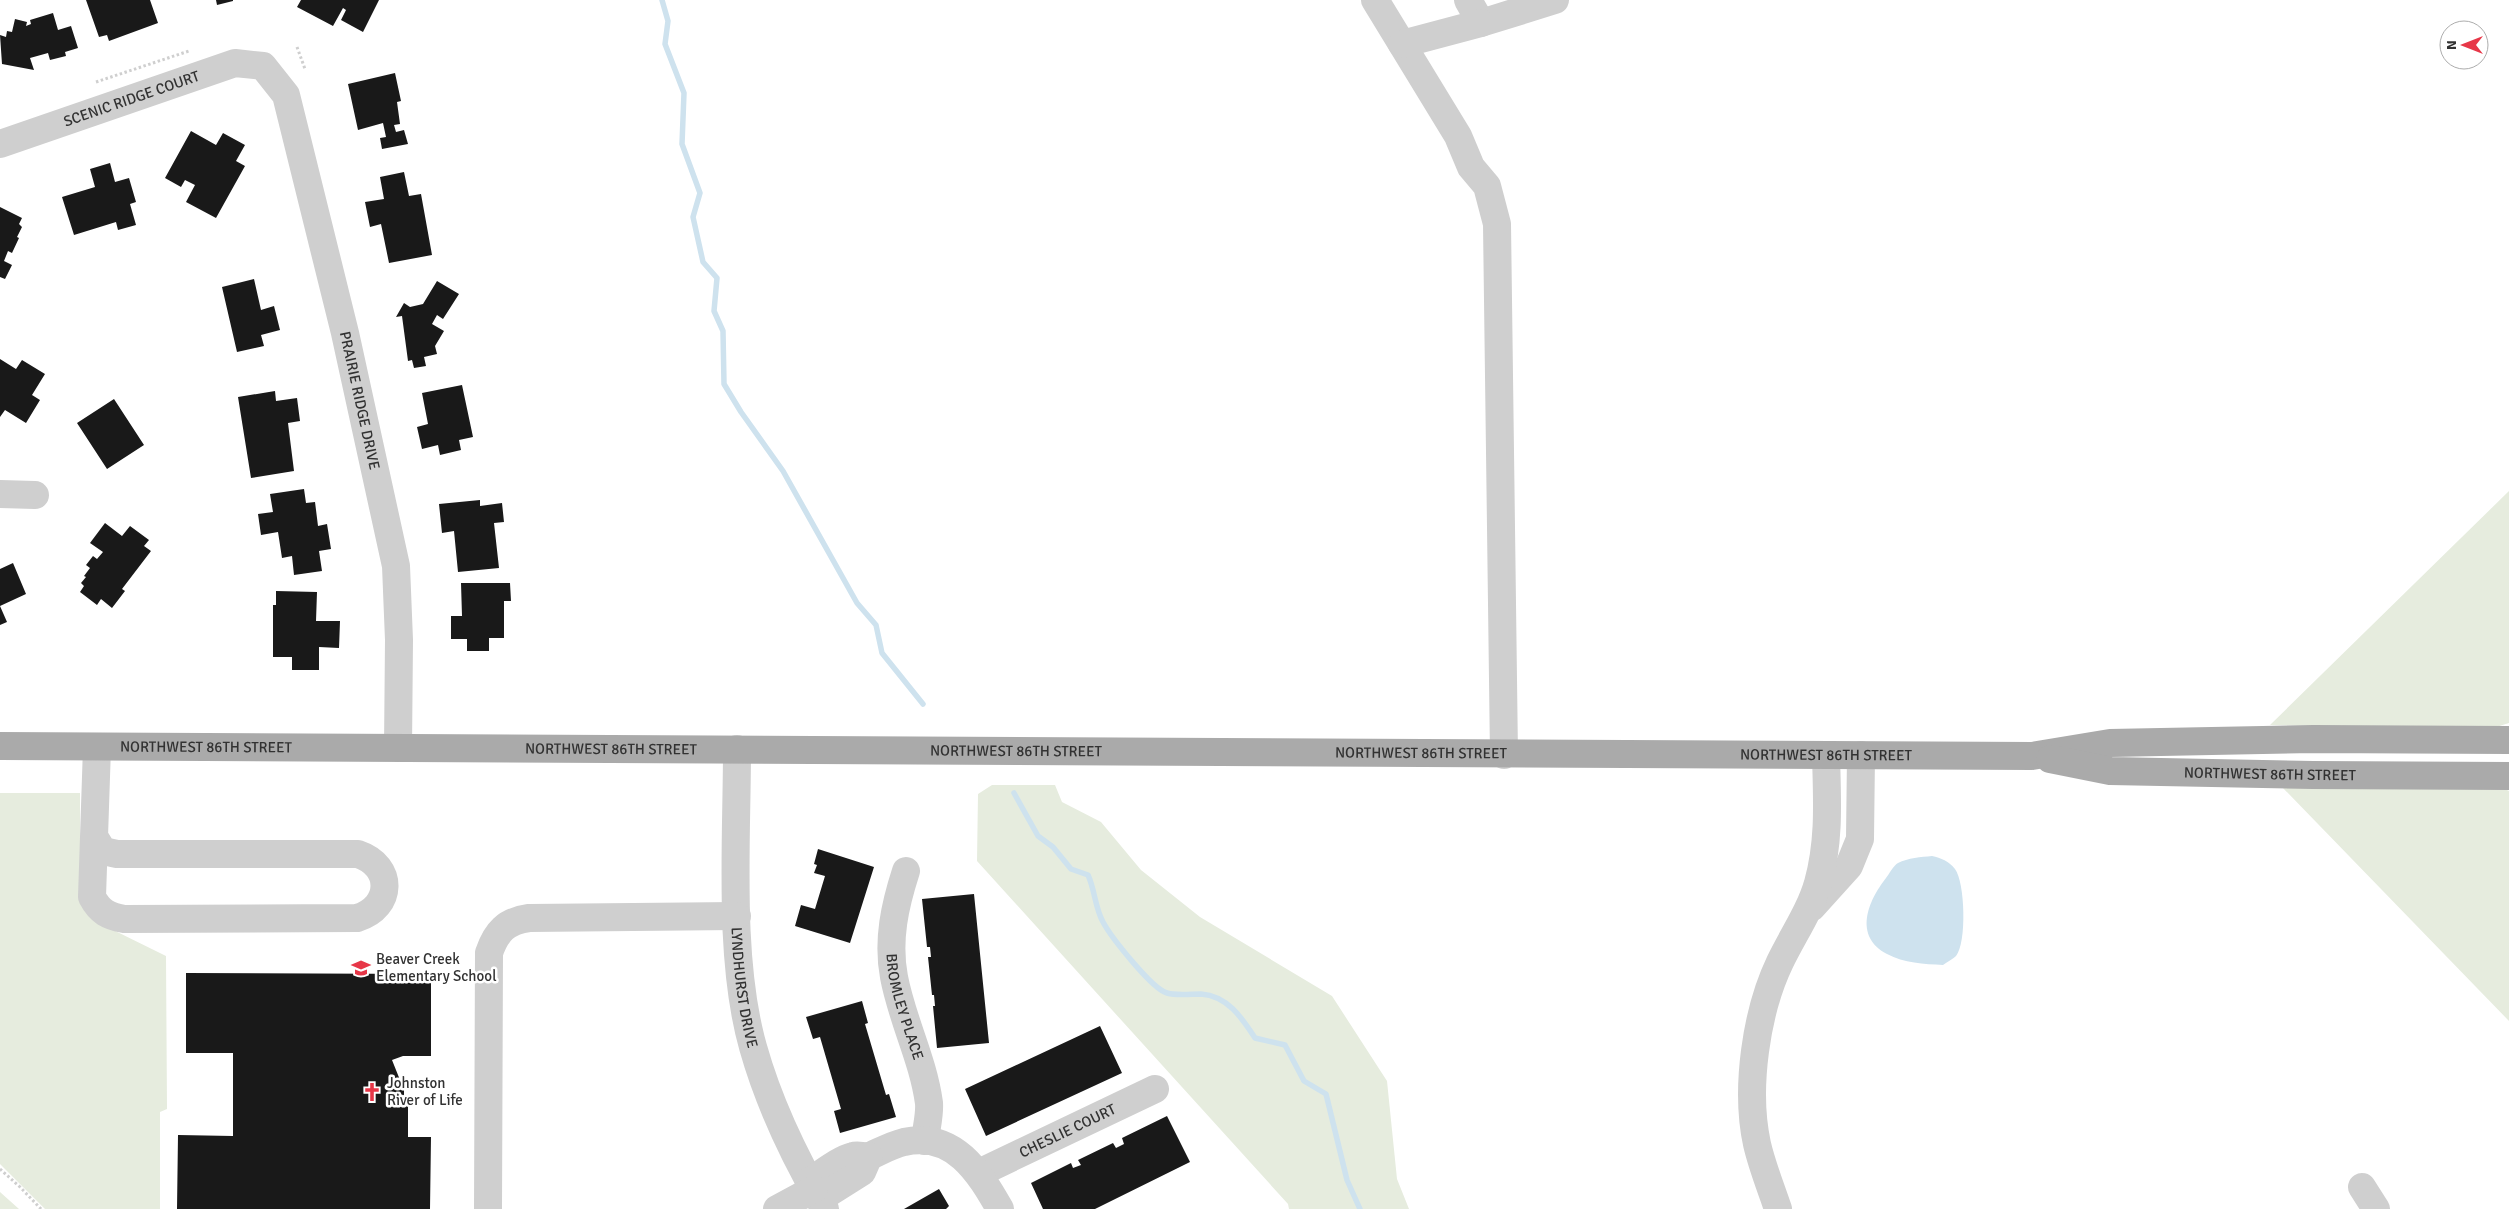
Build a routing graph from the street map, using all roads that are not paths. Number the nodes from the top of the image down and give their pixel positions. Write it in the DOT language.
graph roads {
  1 [pos="1375,0"];
  2 [pos="1468,0"];
  3 [pos="1555,0"];
  4 [pos="1481,23"];
  5 [pos="1402,44"];
  6 [pos="263,66"];
  7 [pos="0,144"];
  8 [pos="0,494"];
  9 [pos="35,495"];
  10 [pos="2509,740"];
  11 [pos="0,746"];
  12 [pos="97,746"];
  13 [pos="398,748"];
  14 [pos="738,749"];
  15 [pos="1504,755"];
  16 [pos="1826,755"];
  17 [pos="1860,755"];
  18 [pos="2032,756"];
  19 [pos="2509,776"];
  20 [pos="95,838"];
  21 [pos="906,871"];
  22 [pos="1806,914"];
  23 [pos="737,916"];
  24 [pos="1155,1089"];
  25 [pos="925,1141"];
  26 [pos="979,1173"];
  27 [pos="817,1194"];
  28 [pos="490,1205"];
  29 [pos="777,1209"];
  30 [pos="1000,1209"];
  31 [pos="1778,1209"];
  1 -- 5 [label="street"];
  2 -- 4 [label="street"];
  3 -- 4 [label="street"];
  4 -- 5 [label="street"];
  5 -- 15 [label="street"];
  6 -- 7 [label="street, SCENIC RIDGE COURT"];
  6 -- 13 [label="street, PRAIRIE RIDGE DRIVE"];
  8 -- 9 [label="street"];
  10 -- 18 [label="main road, NORTHWEST 86TH STREET"];
  11 -- 12 [label="main road, NORTHWEST 86TH STREET"];
  12 -- 13 [label="main road, NORTHWEST 86TH STREET"];
  12 -- 20 [label="street"];
  13 -- 14 [label="main road, NORTHWEST 86TH STREET"];
  14 -- 15 [label="main road, NORTHWEST 86TH STREET"];
  14 -- 23 [label="street, LYNDHURST DRIVE"];
  15 -- 16 [label="main road, NORTHWEST 86TH STREET"];
  16 -- 17 [label="main road, NORTHWEST 86TH STREET"];
  16 -- 22 [label="street"];
  17 -- 18 [label="main road, NORTHWEST 86TH STREET"];
  17 -- 22 [label="street"];
  18 -- 19 [label="main road, NORTHWEST 86TH STREET"];
  20 -- 20 [label="street"];
  21 -- 25 [label="street, BROMLEY PLACE"];
  22 -- 31 [label="street"];
  23 -- 27 [label="street, LYNDHURST DRIVE"];
  23 -- 28 [label="street"];
  24 -- 26 [label="street, CHESLIE COURT"];
  25 -- 26 [label="street"];
  25 -- 27 [label="street"];
  26 -- 30 [label="street"];
  27 -- 29 [label="street"];
}
